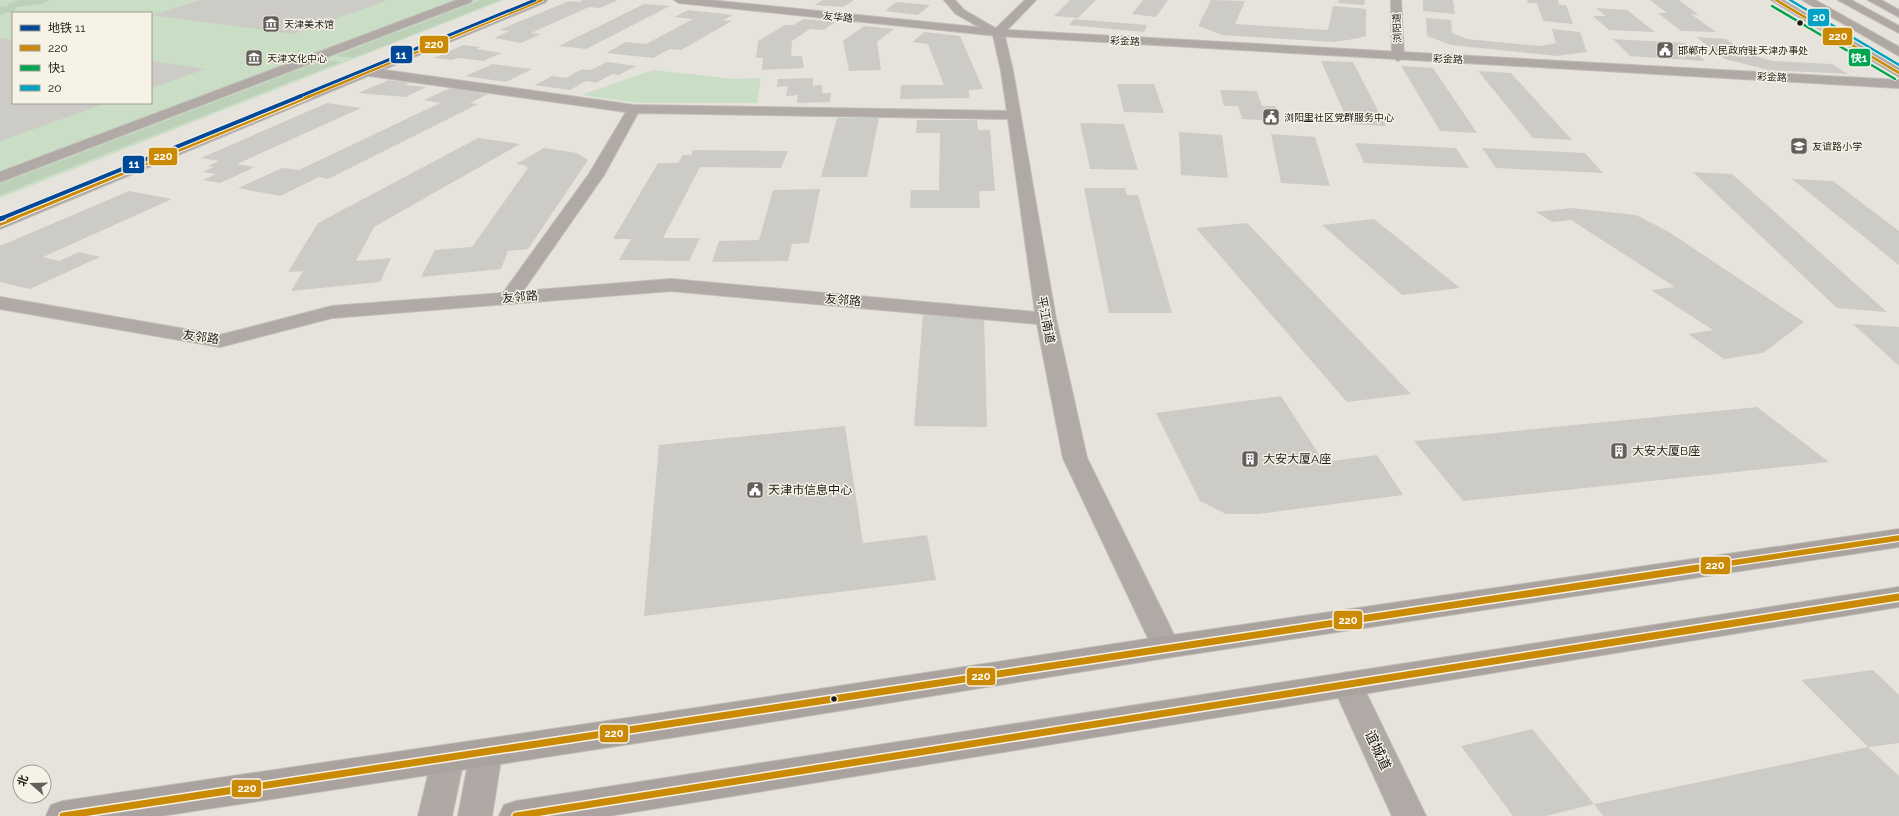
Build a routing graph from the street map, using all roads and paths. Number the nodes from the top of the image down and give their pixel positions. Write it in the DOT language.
graph roads {
  1 [pos="467,0"];
  2 [pos="518,0"];
  3 [pos="542,0"];
  4 [pos="679,0"];
  5 [pos="949,0"];
  6 [pos="1031,0"];
  7 [pos="1396,0"];
  8 [pos="1776,0"];
  9 [pos="1807,0"];
  10 [pos="1843,0"];
  11 [pos="1874,0"];
  12 [pos="1899,14"];
  13 [pos="1899,30"];
  14 [pos="998,33"];
  15 [pos="1899,52"];
  16 [pos="1398,57"];
  17 [pos="370,72"];
  18 [pos="1899,73"];
  19 [pos="1899,84"];
  20 [pos="634,109"];
  21 [pos="1014,115"];
  22 [pos="0,177"];
  23 [pos="0,210"];
  24 [pos="0,224"];
  25 [pos="509,298"];
  26 [pos="0,303"];
  27 [pos="1046,319"];
  28 [pos="1899,538"];
  29 [pos="1899,597"];
  30 [pos="1166,647"];
  31 [pos="1347,684"];
  32 [pos="486,753"];
  33 [pos="448,758"];
  34 [pos="63,816"];
  35 [pos="435,816"];
  36 [pos="475,816"];
  37 [pos="516,816"];
  38 [pos="1409,816"];
  1 -- 22 [label="street"];
  2 -- 23 [label="main road"];
  3 -- 17 [label="main road"];
  4 -- 14 [label="main road, 友华路"];
  5 -- 14 [label="street"];
  6 -- 14 [label="main road"];
  7 -- 16 [label="street, 浏阳道"];
  8 -- 18 [label="main road"];
  9 -- 15 [label="highway"];
  10 -- 13 [label="highway"];
  11 -- 12 [label="main road"];
  14 -- 16 [label="main road, 彩金路"];
  14 -- 21 [label="street, 平江南道"];
  16 -- 19 [label="main road, 彩金路"];
  17 -- 20 [label="street"];
  17 -- 24 [label="main road"];
  20 -- 21 [label="street"];
  20 -- 25 [label="street"];
  21 -- 27 [label="street, 平江南道"];
  25 -- 26 [label="street, 友邻路"];
  25 -- 27 [label="street, 友邻路"];
  27 -- 30 [label="street, 平江南道"];
  28 -- 30 [label="main road"];
  29 -- 31 [label="main road"];
  30 -- 32 [label="main road"];
  31 -- 37 [label="main road"];
  31 -- 38 [label="street, 谊城道"];
  32 -- 33 [label="main road"];
  32 -- 36 [label="main road"];
  33 -- 34 [label="main road"];
  33 -- 35 [label="main road"];
}
